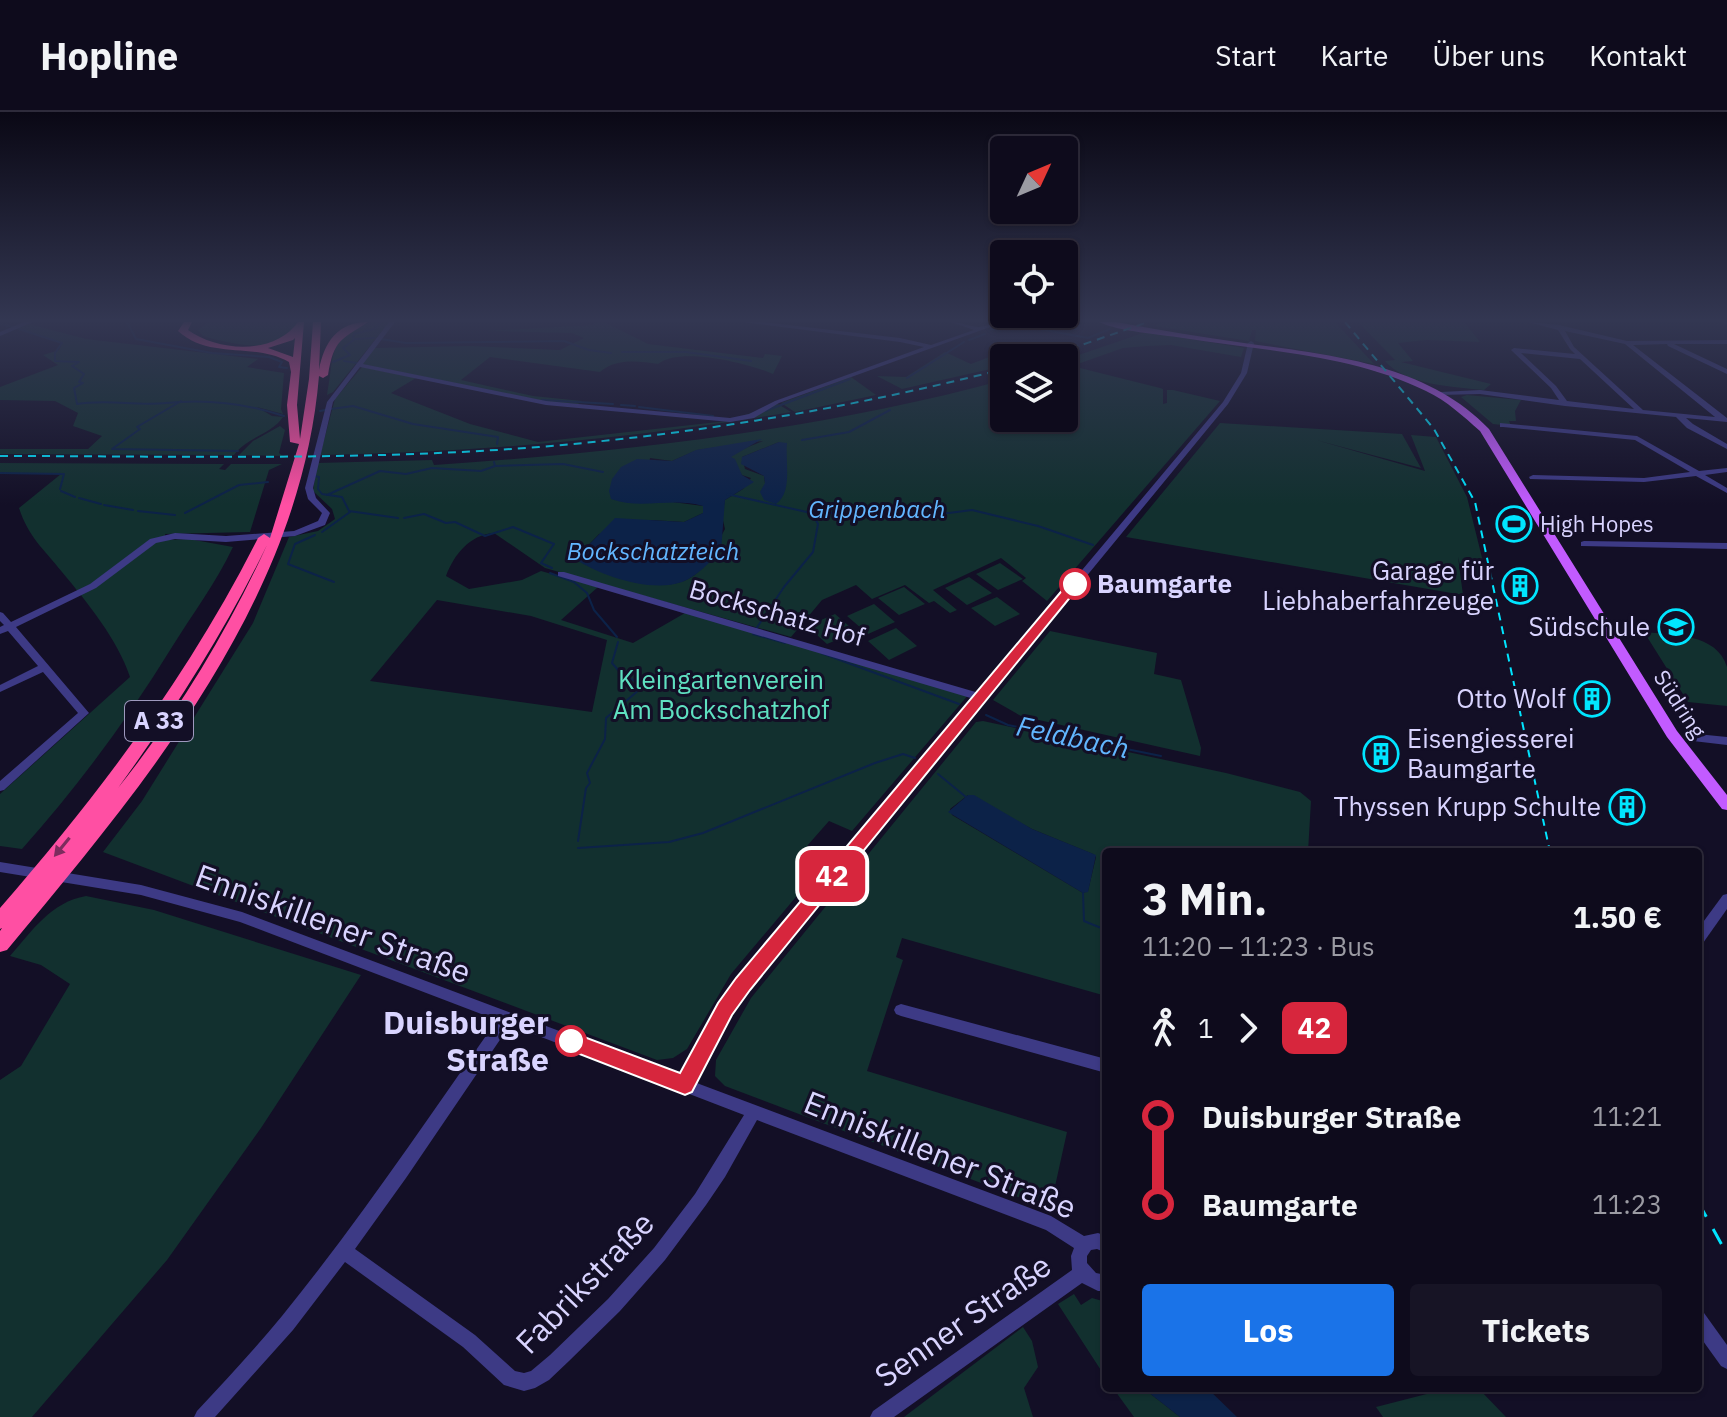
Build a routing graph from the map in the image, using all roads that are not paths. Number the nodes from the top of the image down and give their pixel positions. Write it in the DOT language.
graph roads {
  1 [pos="294,383"];
  2 [pos="302,383"];
  3 [pos="308,383"];
  4 [pos="323,383"];
  5 [pos="345,383"];
  6 [pos="447,383"];
  7 [pos="831,383"];
  8 [pos="1238,383"];
  9 [pos="1416,383"];
  10 [pos="1550,383"];
  11 [pos="1610,383"];
  12 [pos="1678,383"];
  13 [pos="1443,394"];
  14 [pos="1565,404"];
  15 [pos="1642,412"];
  16 [pos="1679,416"];
  17 [pos="1725,420"];
  18 [pos="1503,425"];
  19 [pos="300,442"];
  20 [pos="1727,447"];
  21 [pos="1727,470"];
  22 [pos="1701,475"];
  23 [pos="1533,477"];
  24 [pos="1727,491"];
  25 [pos="1584,544"];
  26 [pos="1727,546"];
  27 [pos="561,574"];
  28 [pos="0,615"];
  29 [pos="5,629"];
  30 [pos="44,667"];
  31 [pos="0,689"];
  32 [pos="980,697"];
  33 [pos="1697,738"];
  34 [pos="1727,741"];
  35 [pos="0,787"];
  36 [pos="1727,794"];
  37 [pos="1727,805"];
  38 [pos="0,867"];
  39 [pos="1727,899"];
  40 [pos="0,921"];
  41 [pos="1702,933"];
  42 [pos="0,944"];
  43 [pos="901,1010"];
  44 [pos="507,1017"];
  45 [pos="1102,1065"];
  46 [pos="685,1085"];
  47 [pos="754,1111"];
  48 [pos="1102,1244"];
  49 [pos="1084,1245"];
  50 [pos="343,1250"];
  51 [pos="1082,1273"];
  52 [pos="1102,1282"];
  53 [pos="1702,1325"];
  54 [pos="1727,1360"];
  55 [pos="203,1417"];
  56 [pos="879,1417"];
  1 -- 19 [label="highway"];
  2 -- 19 [label="highway, A 33"];
  3 -- 19 [label="highway, A 33"];
  4 -- 19 [label="highway"];
  5 -- 29 [label="street"];
  6 -- 7 [label="street"];
  8 -- 32 [label="street"];
  9 -- 13 [label="main road, Südring"];
  10 -- 14 [label="street"];
  11 -- 15 [label="street"];
  12 -- 17 [label="street"];
  13 -- 14 [label="street"];
  13 -- 36 [label="main road, Südring"];
  13 -- 37 [label="main road, Südring"];
  14 -- 15 [label="street"];
  15 -- 16 [label="street"];
  16 -- 17 [label="street"];
  16 -- 20 [label="street"];
  18 -- 22 [label="street"];
  19 -- 40 [label="highway, A 33, one-way"];
  19 -- 42 [label="highway, A 33"];
  21 -- 22 [label="street"];
  22 -- 23 [label="street"];
  22 -- 24 [label="street"];
  25 -- 26 [label="street"];
  27 -- 32 [label="street, Bockschatz Hof"];
  28 -- 29 [label="street"];
  29 -- 30 [label="street"];
  30 -- 31 [label="street"];
  30 -- 35 [label="street"];
  32 -- 46 [label="street"];
  33 -- 34 [label="street"];
  38 -- 44 [label="street, Enniskillener Straße"];
  39 -- 41 [label="street"];
  43 -- 45 [label="street"];
  44 -- 46 [label="street, Enniskillener Straße"];
  44 -- 50 [label="street"];
  46 -- 47 [label="street, Enniskillener Straße"];
  47 -- 49 [label="street, Enniskillener Straße"];
  47 -- 50 [label="street, Fabrikstraße"];
  48 -- 49 [label="street"];
  49 -- 51 [label="street"];
  50 -- 55 [label="street"];
  51 -- 52 [label="street"];
  51 -- 56 [label="street, Senner Straße"];
  53 -- 54 [label="street"];
}
